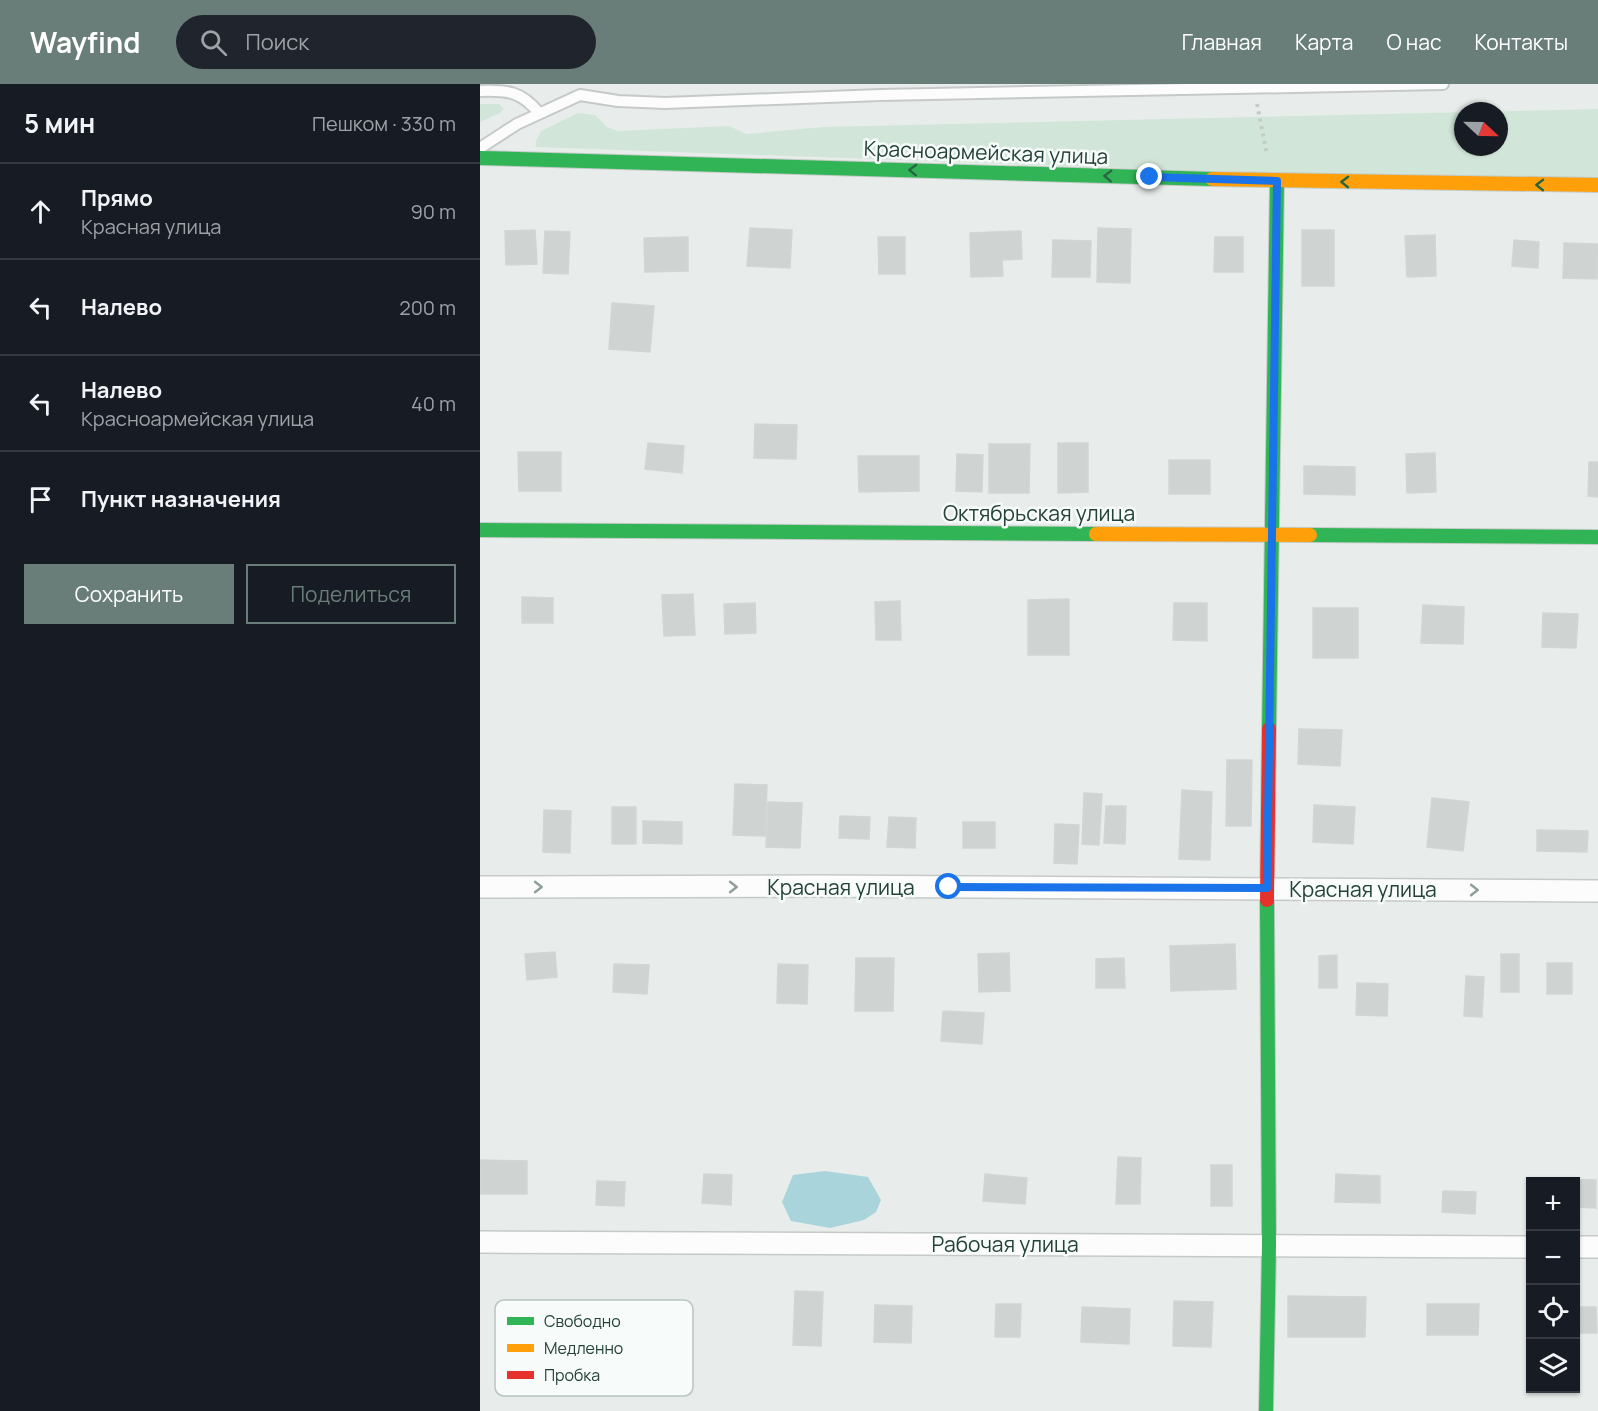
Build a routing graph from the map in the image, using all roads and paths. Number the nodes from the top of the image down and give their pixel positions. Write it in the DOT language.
graph roads {
  1 [pos="1443,84"];
  2 [pos="1284,86"];
  3 [pos="1256,88"];
  4 [pos="580,89"];
  5 [pos="881,90"];
  6 [pos="480,91"];
  7 [pos="539,113"];
  8 [pos="480,148"];
  9 [pos="480,158"];
  10 [pos="1275,181"];
  11 [pos="1598,185"];
  12 [pos="480,530"];
  13 [pos="1271,536"];
  14 [pos="1598,537"];
  15 [pos="480,887"];
  16 [pos="1267,888"];
  17 [pos="1598,891"];
  18 [pos="480,1242"];
  19 [pos="1269,1245"];
  20 [pos="1526,1247"];
  21 [pos="1580,1247"];
  22 [pos="1598,1247"];
  23 [pos="1266,1411"];
  1 -- 2 [label="lane"];
  2 -- 3 [label="lane"];
  3 -- 5 [label="lane"];
  3 -- 10 [label="path"];
  4 -- 5 [label="lane"];
  4 -- 7 [label="lane"];
  6 -- 7 [label="lane"];
  7 -- 8 [label="lane"];
  10 -- 9 [label="street, Красноармейская улица, one-way"];
  11 -- 10 [label="street, Красноармейская улица, one-way"];
  10 -- 13 [label="street"];
  12 -- 13 [label="street, Октябрьская улица"];
  13 -- 14 [label="street, Октябрьская улица"];
  13 -- 16 [label="street"];
  15 -- 16 [label="street, Красная улица, one-way"];
  16 -- 17 [label="street, Красная улица, one-way"];
  16 -- 19 [label="street"];
  18 -- 19 [label="street, Рабочая улица"];
  19 -- 20 [label="street, Рабочая улица"];
  19 -- 23 [label="street"];
  21 -- 22 [label="street"];
}
